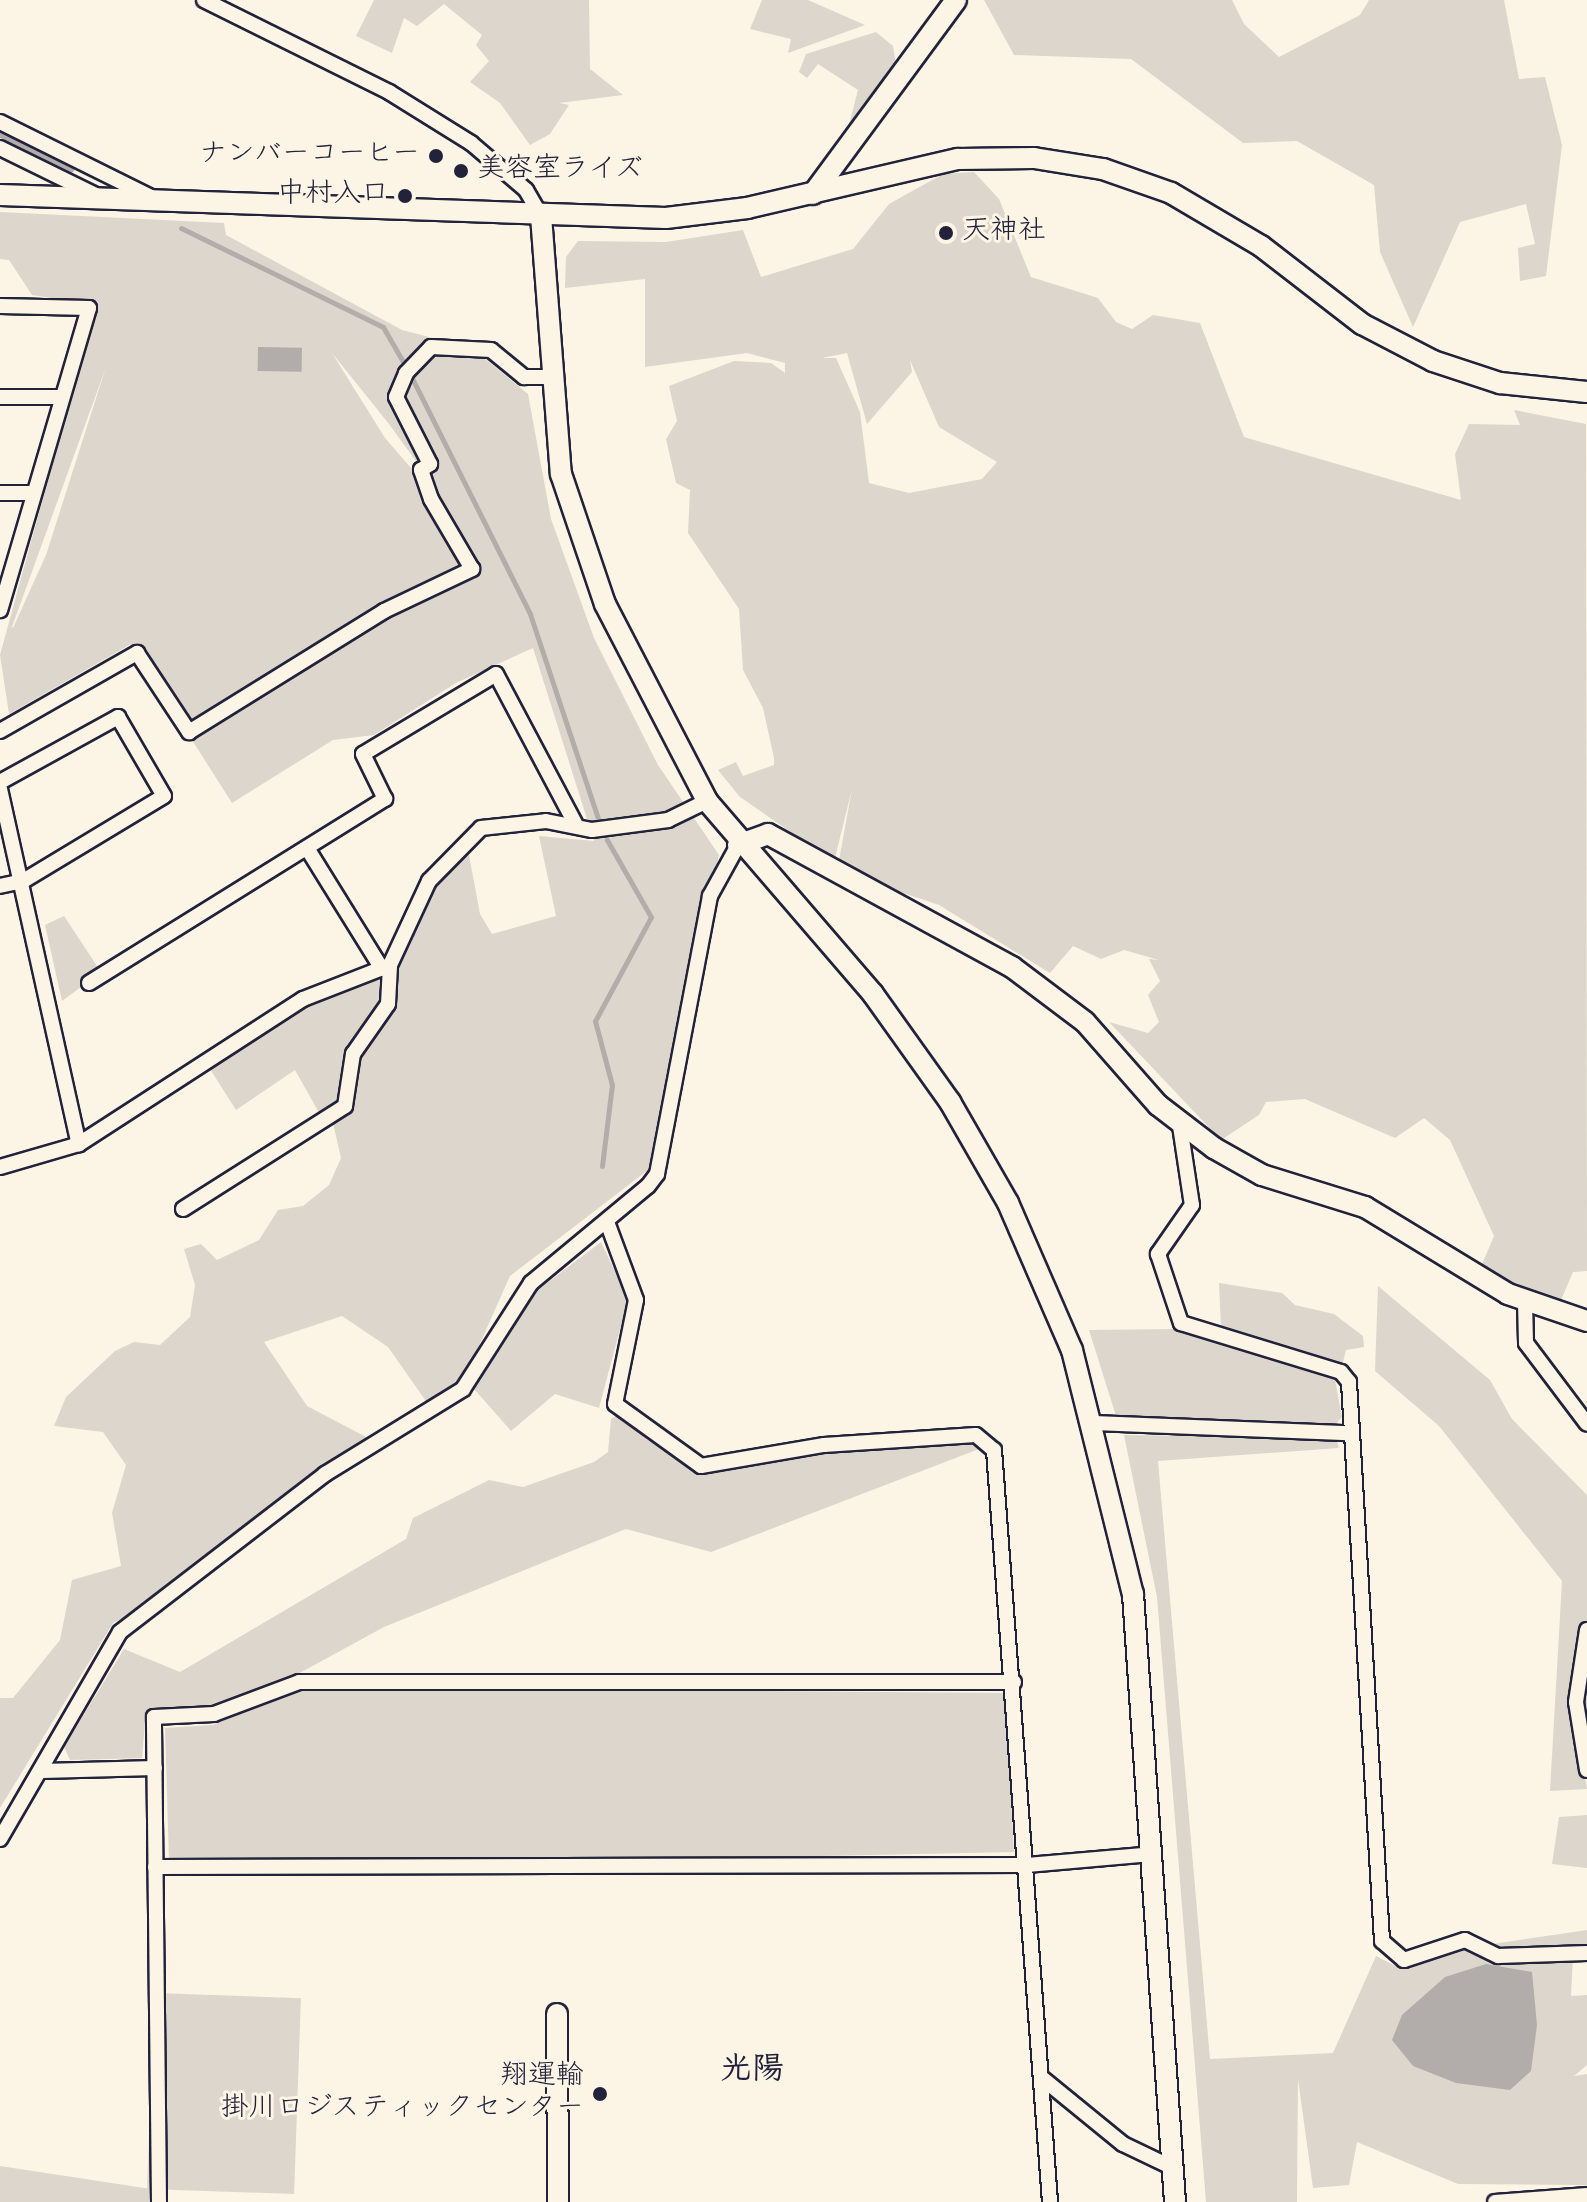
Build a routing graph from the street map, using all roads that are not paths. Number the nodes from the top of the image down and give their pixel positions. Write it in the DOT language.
graph roads {
  1 [pos="204,0"];
  2 [pos="956,0"];
  3 [pos="0,122"];
  4 [pos="0,148"];
  5 [pos="813,194"];
  6 [pos="0,195"];
  7 [pos="98,196"];
  8 [pos="154,199"];
  9 [pos="541,216"];
  10 [pos="0,306"];
  11 [pos="550,377"];
  12 [pos="1587,392"];
  13 [pos="0,397"];
  14 [pos="60,397"];
  15 [pos="0,493"];
  16 [pos="29,493"];
  17 [pos="1,603"];
  18 [pos="0,731"];
  19 [pos="0,782"];
  20 [pos="0,789"];
  21 [pos="707,801"];
  22 [pos="576,825"];
  23 [pos="738,845"];
  24 [pos="307,848"];
  25 [pos="23,881"];
  26 [pos="0,886"];
  27 [pos="386,967"];
  28 [pos="89,983"];
  29 [pos="1180,1126"];
  30 [pos="79,1144"];
  31 [pos="0,1167"];
  32 [pos="183,1209"];
  33 [pos="607,1222"];
  34 [pos="1525,1301"];
  35 [pos="1587,1321"];
  36 [pos="1095,1423"];
  37 [pos="1587,1424"];
  38 [pos="1348,1433"];
  39 [pos="1587,1630"];
  40 [pos="1014,1682"];
  41 [pos="155,1768"];
  42 [pos="1587,1770"];
  43 [pos="42,1771"];
  44 [pos="0,1839"];
  45 [pos="1152,1854"];
  46 [pos="1027,1865"];
  47 [pos="155,1867"];
  48 [pos="1587,1953"];
  49 [pos="557,2014"];
  50 [pos="1042,2078"];
  51 [pos="1173,2168"];
  52 [pos="1587,2195"];
  53 [pos="159,2202"];
  54 [pos="558,2202"];
  55 [pos="1050,2202"];
  56 [pos="1175,2202"];
  57 [pos="1495,2202"];
  1 -- 9 [label="street"];
  2 -- 5 [label="street"];
  3 -- 8 [label="street"];
  4 -- 7 [label="street"];
  5 -- 9 [label="street"];
  5 -- 12 [label="street"];
  6 -- 7 [label="street"];
  7 -- 8 [label="street"];
  8 -- 9 [label="street"];
  9 -- 11 [label="street"];
  10 -- 14 [label="street"];
  11 -- 18 [label="street"];
  11 -- 21 [label="street"];
  13 -- 14 [label="street"];
  14 -- 16 [label="street"];
  15 -- 16 [label="street"];
  16 -- 17 [label="street"];
  19 -- 25 [label="street"];
  20 -- 25 [label="street"];
  21 -- 22 [label="street"];
  21 -- 23 [label="street"];
  22 -- 24 [label="street"];
  22 -- 27 [label="street"];
  23 -- 29 [label="street"];
  23 -- 33 [label="street"];
  23 -- 36 [label="street"];
  24 -- 27 [label="street"];
  24 -- 28 [label="street"];
  25 -- 26 [label="street"];
  25 -- 30 [label="street"];
  27 -- 30 [label="street"];
  27 -- 32 [label="street"];
  29 -- 34 [label="street"];
  29 -- 38 [label="street"];
  30 -- 31 [label="street"];
  33 -- 40 [label="street"];
  33 -- 43 [label="street"];
  34 -- 35 [label="street"];
  34 -- 37 [label="street"];
  36 -- 38 [label="street"];
  36 -- 45 [label="street"];
  38 -- 48 [label="street"];
  39 -- 42 [label="street"];
  40 -- 41 [label="street"];
  40 -- 46 [label="street"];
  41 -- 43 [label="street"];
  41 -- 47 [label="street"];
  43 -- 44 [label="street"];
  45 -- 46 [label="street"];
  45 -- 51 [label="street"];
  46 -- 47 [label="street"];
  46 -- 50 [label="street"];
  47 -- 53 [label="street"];
  49 -- 54 [label="street"];
  50 -- 51 [label="street"];
  50 -- 55 [label="street"];
  51 -- 56 [label="street"];
  52 -- 57 [label="street"];
}
